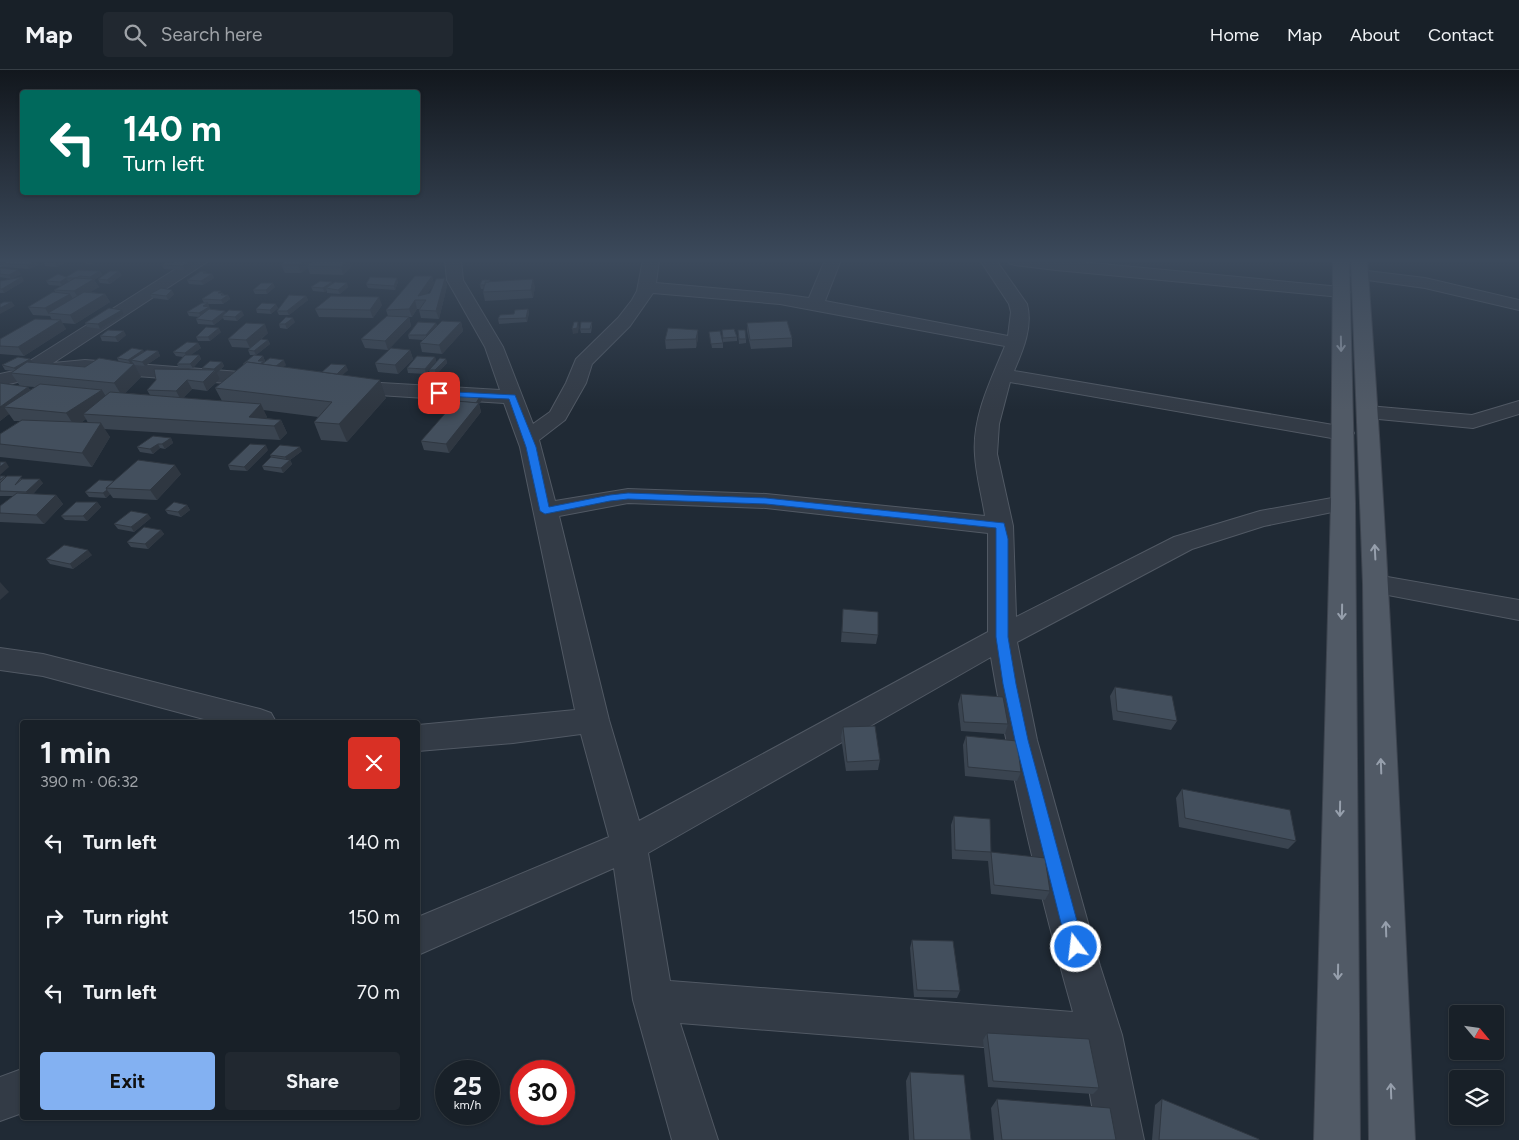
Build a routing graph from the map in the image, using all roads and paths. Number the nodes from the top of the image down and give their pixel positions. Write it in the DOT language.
graph roads {
  1 [pos="124,310"];
  2 [pos="472,310"];
  3 [pos="633,310"];
  4 [pos="852,310"];
  5 [pos="1019,310"];
  6 [pos="1348,310"];
  7 [pos="1355,310"];
  8 [pos="1016,343"];
  9 [pos="22,375"];
  10 [pos="1004,375"];
  11 [pos="0,380"];
  12 [pos="282,382"];
  13 [pos="328,386"];
  14 [pos="512,397"];
  15 [pos="1519,407"];
  16 [pos="1368,412"];
  17 [pos="1343,433"];
  18 [pos="528,438"];
  19 [pos="1343,503"];
  20 [pos="545,511"];
  21 [pos="1001,526"];
  22 [pos="1376,584"];
  23 [pos="1519,610"];
  24 [pos="1002,637"];
  25 [pos="0,659"];
  26 [pos="252,720"];
  27 [pos="593,720"];
  28 [pos="420,738"];
  29 [pos="629,844"];
  30 [pos="420,935"];
  31 [pos="653,1000"];
  32 [pos="1101,1035"];
  33 [pos="20,1092"];
  34 [pos="0,1099"];
  35 [pos="695,1140"];
  36 [pos="1121,1140"];
  37 [pos="1336,1140"];
  38 [pos="1392,1140"];
  1 -- 9 [label="street"];
  2 -- 14 [label="street"];
  3 -- 18 [label="street"];
  4 -- 8 [label="street"];
  5 -- 8 [label="street"];
  6 -- 17 [label="main road, one-way"];
  7 -- 16 [label="main road"];
  8 -- 10 [label="street"];
  9 -- 11 [label="street"];
  9 -- 12 [label="street"];
  10 -- 17 [label="street"];
  10 -- 21 [label="street"];
  13 -- 14 [label="street"];
  14 -- 18 [label="street"];
  15 -- 16 [label="street"];
  22 -- 16 [label="main road, one-way"];
  17 -- 19 [label="main road"];
  18 -- 20 [label="street"];
  19 -- 24 [label="street"];
  19 -- 37 [label="main road, one-way"];
  20 -- 21 [label="street"];
  20 -- 27 [label="street"];
  21 -- 24 [label="street"];
  22 -- 23 [label="street"];
  38 -- 22 [label="main road, one-way"];
  24 -- 29 [label="street"];
  24 -- 32 [label="street"];
  25 -- 26 [label="street"];
  27 -- 28 [label="street"];
  27 -- 29 [label="street"];
  29 -- 30 [label="street"];
  29 -- 31 [label="street"];
  31 -- 32 [label="street"];
  31 -- 35 [label="street"];
  32 -- 36 [label="street"];
  33 -- 34 [label="street"];
}
